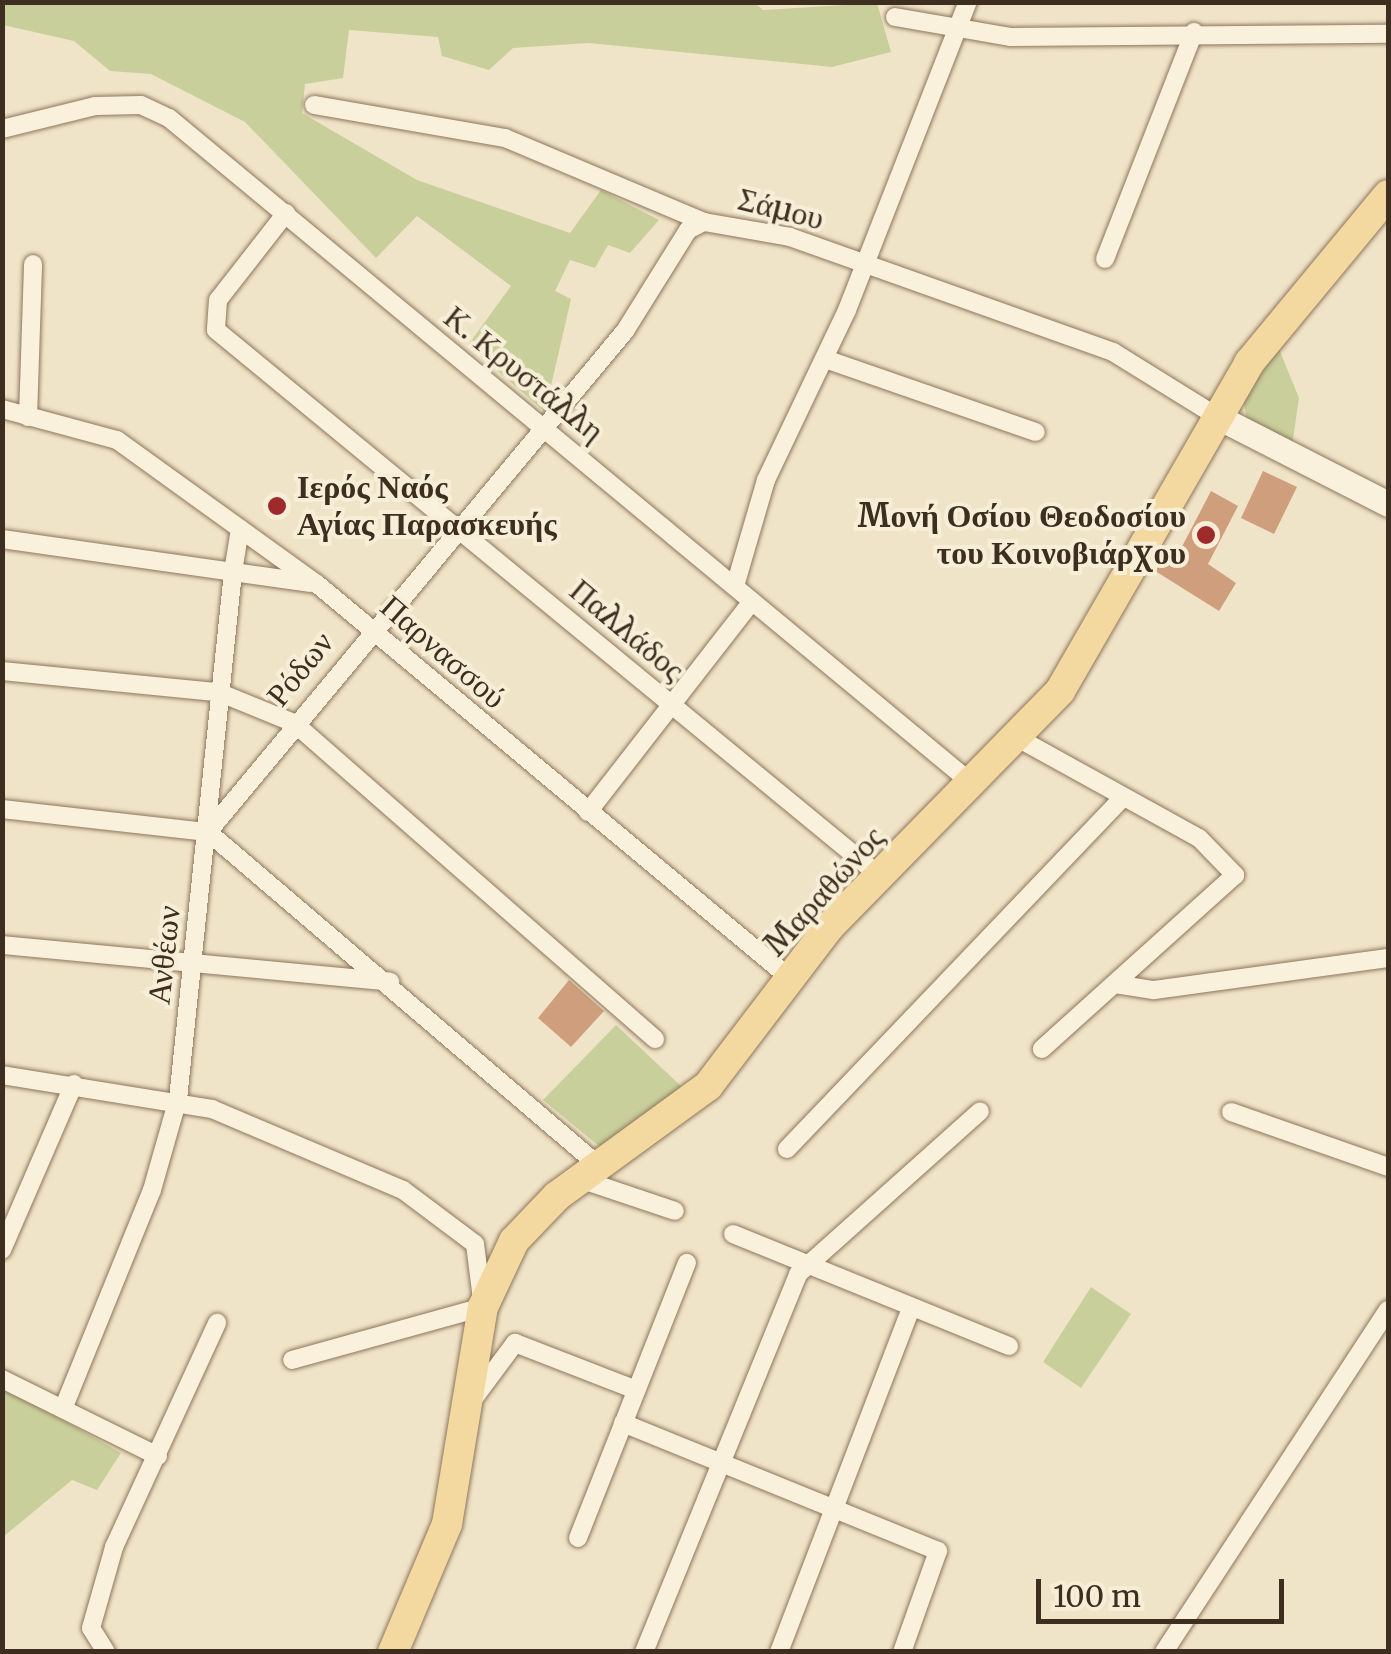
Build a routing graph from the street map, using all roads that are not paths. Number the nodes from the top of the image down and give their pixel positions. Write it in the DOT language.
graph roads {
  1 [pos="968,2"];
  2 [pos="895,16"];
  3 [pos="1194,32"];
  4 [pos="954,33"];
  5 [pos="1388,34"];
  6 [pos="314,106"];
  7 [pos="2,128"];
  8 [pos="1383,211"];
  9 [pos="286,214"];
  10 [pos="704,222"];
  11 [pos="1105,259"];
  12 [pos="33,264"];
  13 [pos="866,264"];
  14 [pos="825,359"];
  15 [pos="2,409"];
  16 [pos="28,417"];
  17 [pos="1218,417"];
  18 [pos="544,430"];
  19 [pos="1036,432"];
  20 [pos="1388,504"];
  21 [pos="460,528"];
  22 [pos="240,529"];
  23 [pos="2,540"];
  24 [pos="233,572"];
  25 [pos="317,584"];
  26 [pos="734,586"];
  27 [pos="752,601"];
  28 [pos="372,629"];
  29 [pos="2,671"];
  30 [pos="218,692"];
  31 [pos="671,707"];
  32 [pos="294,723"];
  33 [pos="1016,737"];
  34 [pos="975,786"];
  35 [pos="1124,798"];
  36 [pos="2,809"];
  37 [pos="588,812"];
  38 [pos="208,832"];
  39 [pos="881,877"];
  40 [pos="2,944"];
  41 [pos="1388,958"];
  42 [pos="193,967"];
  43 [pos="791,979"];
  44 [pos="390,982"];
  45 [pos="1115,984"];
  46 [pos="655,1040"];
  47 [pos="1042,1048"];
  48 [pos="2,1075"];
  49 [pos="74,1084"];
  50 [pos="178,1099"];
  51 [pos="980,1111"];
  52 [pos="1231,1112"];
  53 [pos="788,1149"];
  54 [pos="1388,1167"];
  55 [pos="590,1173"];
  56 [pos="675,1211"];
  57 [pos="732,1234"];
  58 [pos="2,1250"];
  59 [pos="687,1263"];
  60 [pos="804,1267"];
  61 [pos="483,1308"];
  62 [pos="910,1310"];
  63 [pos="1388,1310"];
  64 [pos="217,1323"];
  65 [pos="1010,1346"];
  66 [pos="292,1360"];
  67 [pos="2,1380"];
  68 [pos="636,1390"];
  69 [pos="468,1398"];
  70 [pos="62,1409"];
  71 [pos="623,1424"];
  72 [pos="158,1456"];
  73 [pos="721,1463"];
  74 [pos="834,1509"];
  75 [pos="578,1538"];
  76 [pos="106,1652"];
  77 [pos="393,1652"];
  78 [pos="644,1652"];
  79 [pos="778,1652"];
  80 [pos="902,1652"];
  81 [pos="1164,1652"];
  1 -- 4 [label="street"];
  2 -- 4 [label="street"];
  3 -- 4 [label="street"];
  3 -- 5 [label="street"];
  3 -- 11 [label="street"];
  4 -- 13 [label="street"];
  6 -- 10 [label="street, Σάμου"];
  7 -- 9 [label="street, Κ. Κρυστάλλη"];
  8 -- 17 [label="main road, Μαραθώνος"];
  9 -- 18 [label="street, Κ. Κρυστάλλη"];
  9 -- 21 [label="street, Παλλάδος"];
  10 -- 13 [label="street, Σάμου"];
  10 -- 18 [label="street, Ρόδων"];
  12 -- 16 [label="street"];
  13 -- 14 [label="street"];
  13 -- 17 [label="street, Σάμου"];
  14 -- 19 [label="street"];
  14 -- 26 [label="street"];
  15 -- 16 [label="street, Παρνασσού"];
  16 -- 22 [label="street, Παρνασσού"];
  17 -- 20 [label="street"];
  17 -- 33 [label="main road, Μαραθώνος"];
  18 -- 21 [label="street, Ρόδων"];
  18 -- 26 [label="street, Κ. Κρυστάλλη"];
  21 -- 28 [label="street, Ρόδων"];
  21 -- 31 [label="street, Παλλάδος"];
  22 -- 24 [label="street, Ανθέων"];
  22 -- 25 [label="street, Παρνασσού"];
  23 -- 24 [label="street"];
  24 -- 25 [label="street"];
  24 -- 30 [label="street, Ανθέων"];
  25 -- 28 [label="street, Παρνασσού"];
  26 -- 27 [label="street, Κ. Κρυστάλλη"];
  27 -- 31 [label="street"];
  27 -- 34 [label="street, Κ. Κρυστάλλη"];
  28 -- 32 [label="street, Ρόδων"];
  28 -- 37 [label="street, Παρνασσού"];
  29 -- 30 [label="street"];
  30 -- 32 [label="street"];
  30 -- 38 [label="street, Ανθέων"];
  31 -- 37 [label="street"];
  31 -- 39 [label="street, Παλλάδος"];
  32 -- 38 [label="street, Ρόδων"];
  32 -- 46 [label="street"];
  33 -- 34 [label="main road, Μαραθώνος"];
  33 -- 35 [label="street"];
  34 -- 39 [label="main road, Μαραθώνος"];
  35 -- 45 [label="street"];
  35 -- 53 [label="street"];
  36 -- 38 [label="street"];
  37 -- 43 [label="street, Παρνασσού"];
  38 -- 42 [label="street, Ανθέων"];
  38 -- 44 [label="street"];
  39 -- 43 [label="main road, Μαραθώνος"];
  40 -- 42 [label="street"];
  41 -- 45 [label="street"];
  42 -- 44 [label="street"];
  42 -- 50 [label="street, Ανθέων"];
  43 -- 55 [label="main road, Μαραθώνος"];
  44 -- 55 [label="street"];
  45 -- 47 [label="street"];
  48 -- 49 [label="street"];
  49 -- 50 [label="street"];
  49 -- 58 [label="street"];
  50 -- 61 [label="street"];
  50 -- 70 [label="street, Ανθέων"];
  51 -- 60 [label="street"];
  52 -- 54 [label="street"];
  55 -- 56 [label="street"];
  55 -- 61 [label="main road, Μαραθώνος"];
  57 -- 60 [label="street"];
  59 -- 68 [label="street"];
  60 -- 62 [label="street"];
  60 -- 73 [label="street"];
  61 -- 66 [label="street"];
  61 -- 69 [label="main road, Μαραθώνος"];
  62 -- 65 [label="street"];
  62 -- 74 [label="street"];
  63 -- 81 [label="street"];
  64 -- 72 [label="street"];
  67 -- 70 [label="street"];
  68 -- 69 [label="street"];
  68 -- 71 [label="street"];
  69 -- 77 [label="main road, Μαραθώνος"];
  70 -- 72 [label="street"];
  71 -- 73 [label="street"];
  71 -- 75 [label="street"];
  72 -- 76 [label="street"];
  73 -- 74 [label="street"];
  73 -- 78 [label="street"];
  74 -- 79 [label="street"];
  74 -- 80 [label="street"];
}
